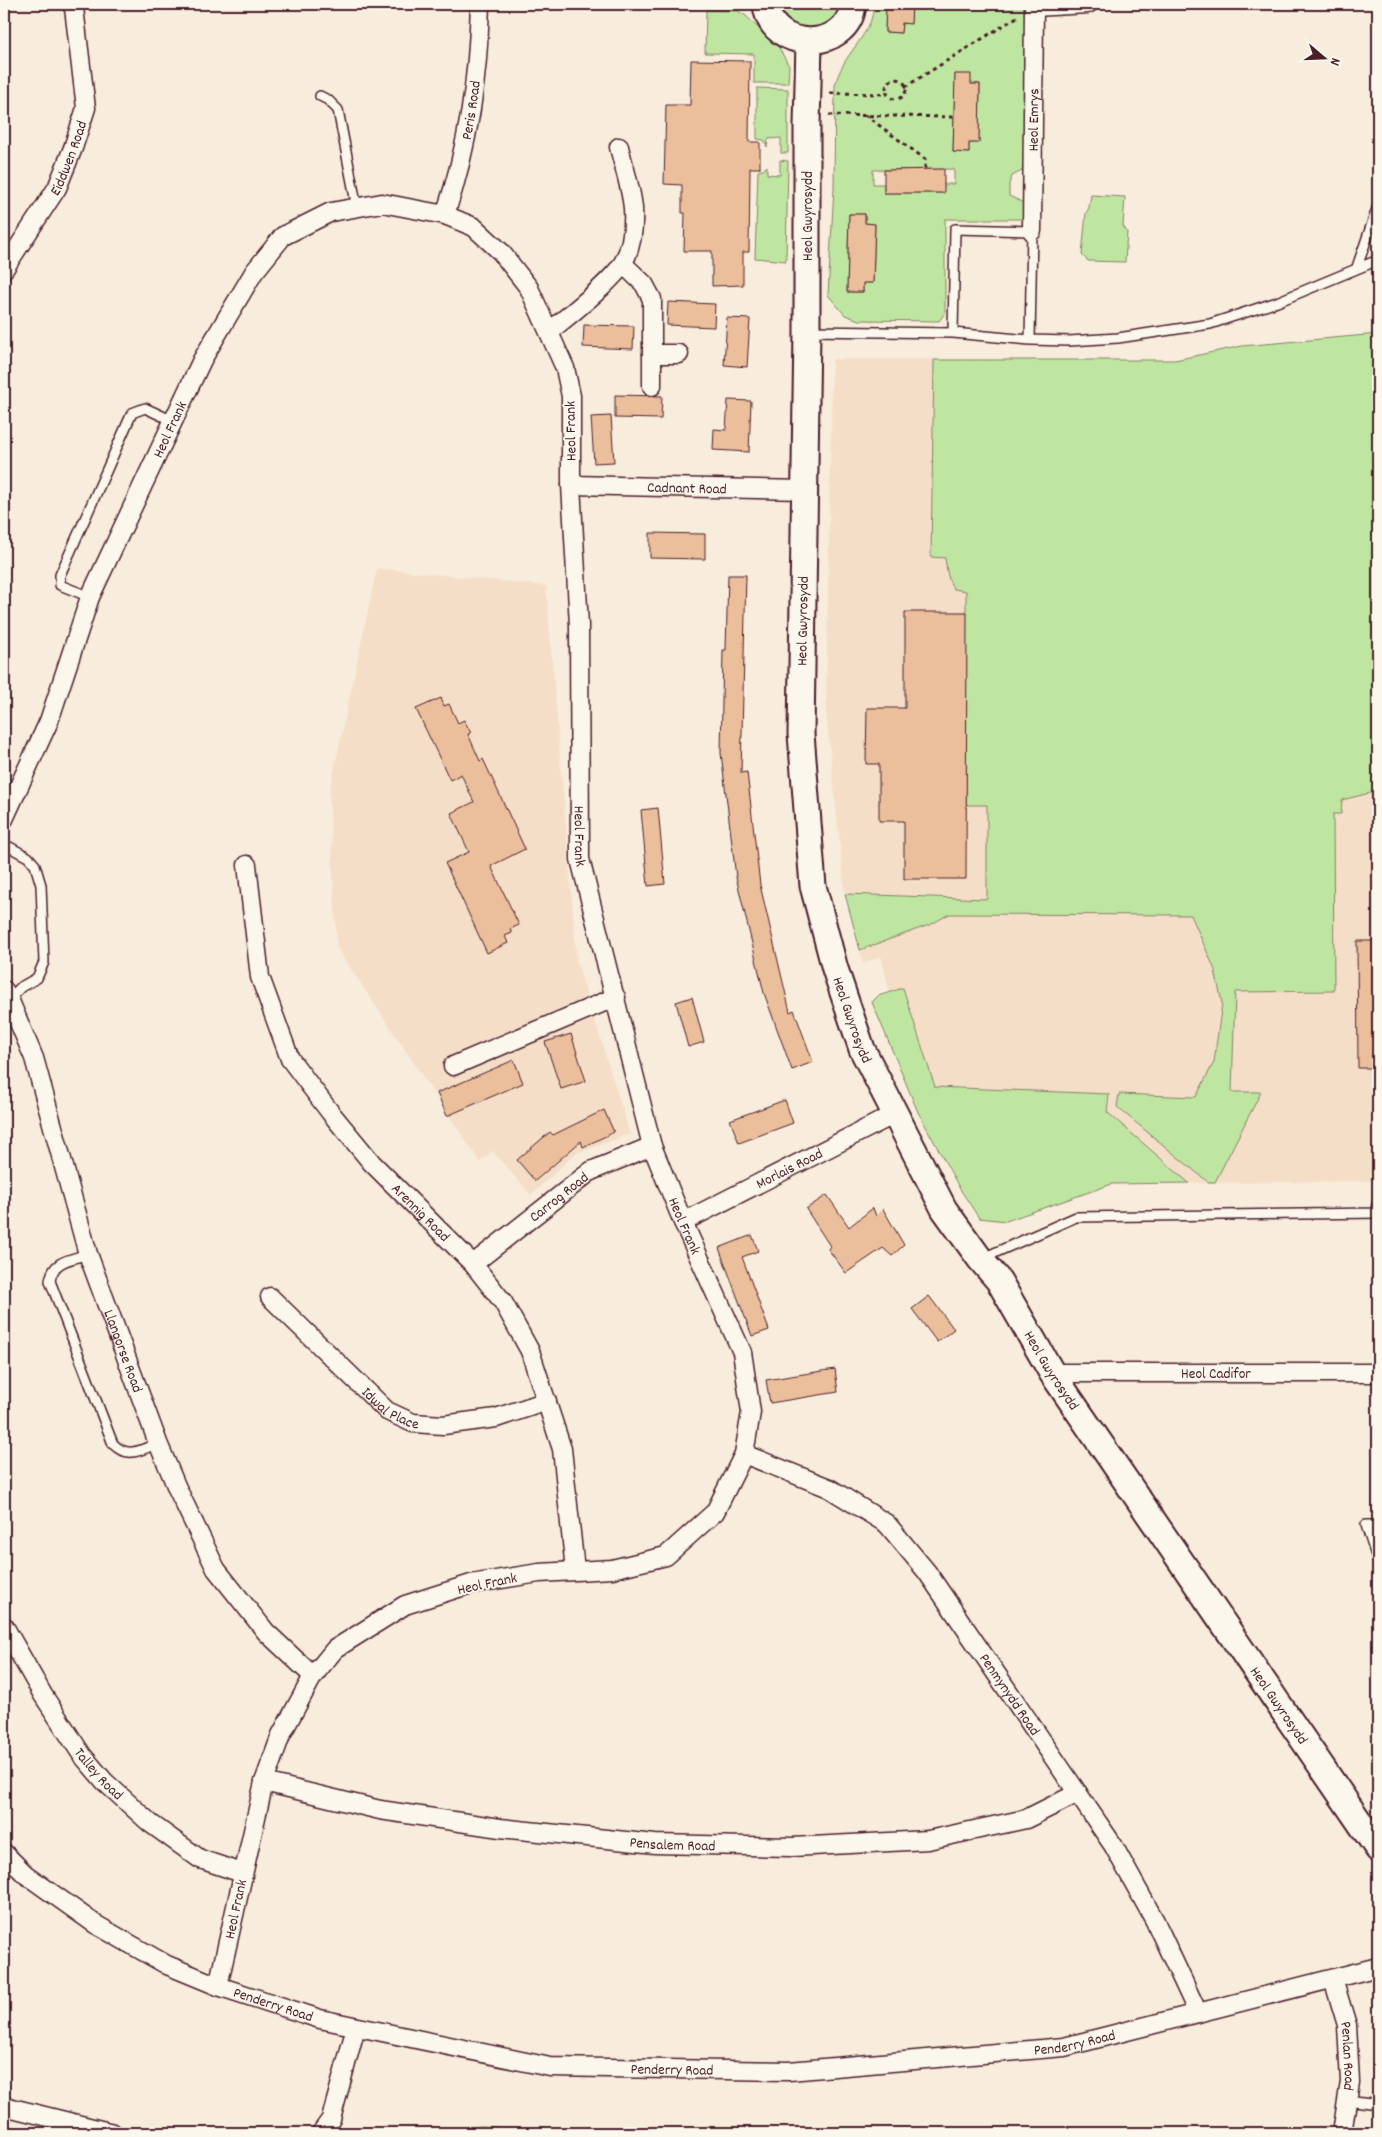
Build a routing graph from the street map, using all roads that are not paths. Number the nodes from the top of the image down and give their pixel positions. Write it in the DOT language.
graph roads {
  1 [pos="71,4"];
  2 [pos="480,4"];
  3 [pos="766,4"];
  4 [pos="853,4"];
  5 [pos="1088,4"];
  6 [pos="1034,8"];
  7 [pos="810,42"];
  8 [pos="320,96"];
  9 [pos="619,148"];
  10 [pos="1378,206"];
  11 [pos="357,208"];
  12 [pos="445,215"];
  13 [pos="1032,231"];
  14 [pos="1378,260"];
  15 [pos="623,264"];
  16 [pos="1357,267"];
  17 [pos="4,269"];
  18 [pos="550,331"];
  19 [pos="807,331"];
  20 [pos="952,333"];
  21 [pos="1030,340"];
  22 [pos="652,354"];
  23 [pos="679,354"];
  24 [pos="652,386"];
  25 [pos="173,421"];
  26 [pos="571,485"];
  27 [pos="804,490"];
  28 [pos="90,597"];
  29 [pos="4,819"];
  30 [pos="4,844"];
  31 [pos="247,865"];
  32 [pos="7,994"];
  33 [pos="616,998"];
  34 [pos="453,1066"];
  35 [pos="895,1114"];
  36 [pos="652,1146"];
  37 [pos="1378,1201"];
  38 [pos="1376,1213"];
  39 [pos="683,1222"];
  40 [pos="88,1254"];
  41 [pos="980,1259"];
  42 [pos="473,1264"];
  43 [pos="270,1296"];
  44 [pos="1378,1372"];
  45 [pos="1052,1373"];
  46 [pos="547,1401"];
  47 [pos="158,1443"];
  48 [pos="744,1454"];
  49 [pos="1378,1525"];
  50 [pos="1378,1562"];
  51 [pos="575,1570"];
  52 [pos="4,1626"];
  53 [pos="313,1676"];
  54 [pos="264,1782"];
  55 [pos="1078,1793"];
  56 [pos="1378,1849"];
  57 [pos="4,1853"];
  58 [pos="242,1873"];
  59 [pos="1378,1967"];
  60 [pos="1333,1978"];
  61 [pos="218,1986"];
  62 [pos="1198,2013"];
  63 [pos="356,2027"];
  64 [pos="1347,2100"];
  65 [pos="1378,2104"];
  66 [pos="4,2106"];
  67 [pos="113,2133"];
  68 [pos="321,2133"];
  69 [pos="1342,2133"];
  1 -- 17 [label="street, Eiddwen Road"];
  2 -- 12 [label="street, Peris Road"];
  3 -- 7 [label="street"];
  4 -- 7 [label="street"];
  5 -- 6 [label="street"];
  6 -- 13 [label="street, Heol Emrys"];
  7 -- 19 [label="street, Heol Gwyrosydd"];
  8 -- 11 [label="lane"];
  9 -- 15 [label="street"];
  10 -- 16 [label="lane"];
  11 -- 12 [label="street, Heol Frank"];
  11 -- 25 [label="street, Heol Frank"];
  12 -- 18 [label="street, Heol Frank"];
  13 -- 20 [label="lane"];
  13 -- 21 [label="lane"];
  14 -- 16 [label="lane"];
  15 -- 18 [label="street"];
  15 -- 22 [label="street"];
  16 -- 21 [label="lane"];
  18 -- 26 [label="street, Heol Frank"];
  19 -- 20 [label="lane"];
  19 -- 27 [label="street, Heol Gwyrosydd"];
  20 -- 21 [label="lane"];
  22 -- 23 [label="street"];
  22 -- 24 [label="street"];
  25 -- 28 [label="street, Heol Frank"];
  25 -- 28 [label="lane"];
  26 -- 27 [label="street, Cadnant Road"];
  26 -- 33 [label="street, Heol Frank"];
  27 -- 35 [label="street, Heol Gwyrosydd"];
  28 -- 29 [label="street, Heol Frank"];
  30 -- 32 [label="lane"];
  31 -- 42 [label="street, Arennig Road"];
  32 -- 40 [label="street, Llangorse Road"];
  33 -- 34 [label="street"];
  33 -- 36 [label="street, Heol Frank"];
  35 -- 39 [label="street, Morlais Road"];
  35 -- 41 [label="street, Heol Gwyrosydd"];
  36 -- 39 [label="street, Heol Frank"];
  36 -- 42 [label="street, Carrog Road"];
  37 -- 38 [label="lane"];
  38 -- 41 [label="lane"];
  39 -- 48 [label="street, Heol Frank"];
  40 -- 47 [label="street, Llangorse Road"];
  40 -- 47 [label="lane"];
  41 -- 45 [label="street, Heol Gwyrosydd"];
  42 -- 46 [label="street, Arennig Road"];
  43 -- 46 [label="street, Idwal Place"];
  44 -- 45 [label="street, Heol Cadifor"];
  45 -- 56 [label="street, Heol Gwyrosydd"];
  46 -- 51 [label="street, Arennig Road"];
  47 -- 53 [label="street, Llangorse Road"];
  48 -- 51 [label="street, Heol Frank"];
  48 -- 55 [label="street, Penmynydd Road"];
  49 -- 50 [label="lane"];
  51 -- 53 [label="street, Heol Frank"];
  52 -- 58 [label="street, Talley Road"];
  53 -- 54 [label="street, Heol Frank"];
  54 -- 55 [label="street, Pensalem Road"];
  54 -- 58 [label="street, Heol Frank"];
  55 -- 62 [label="street, Penmynydd Road"];
  57 -- 61 [label="street, Penderry Road"];
  58 -- 61 [label="street, Heol Frank"];
  59 -- 60 [label="street, Penderry Road"];
  60 -- 62 [label="street, Penderry Road"];
  60 -- 64 [label="street, Penlan Road"];
  61 -- 63 [label="street, Penderry Road"];
  62 -- 63 [label="street, Penderry Road"];
  63 -- 68 [label="street"];
  64 -- 65 [label="lane"];
  64 -- 69 [label="street, Penlan Road"];
  66 -- 67 [label="street"];
}
